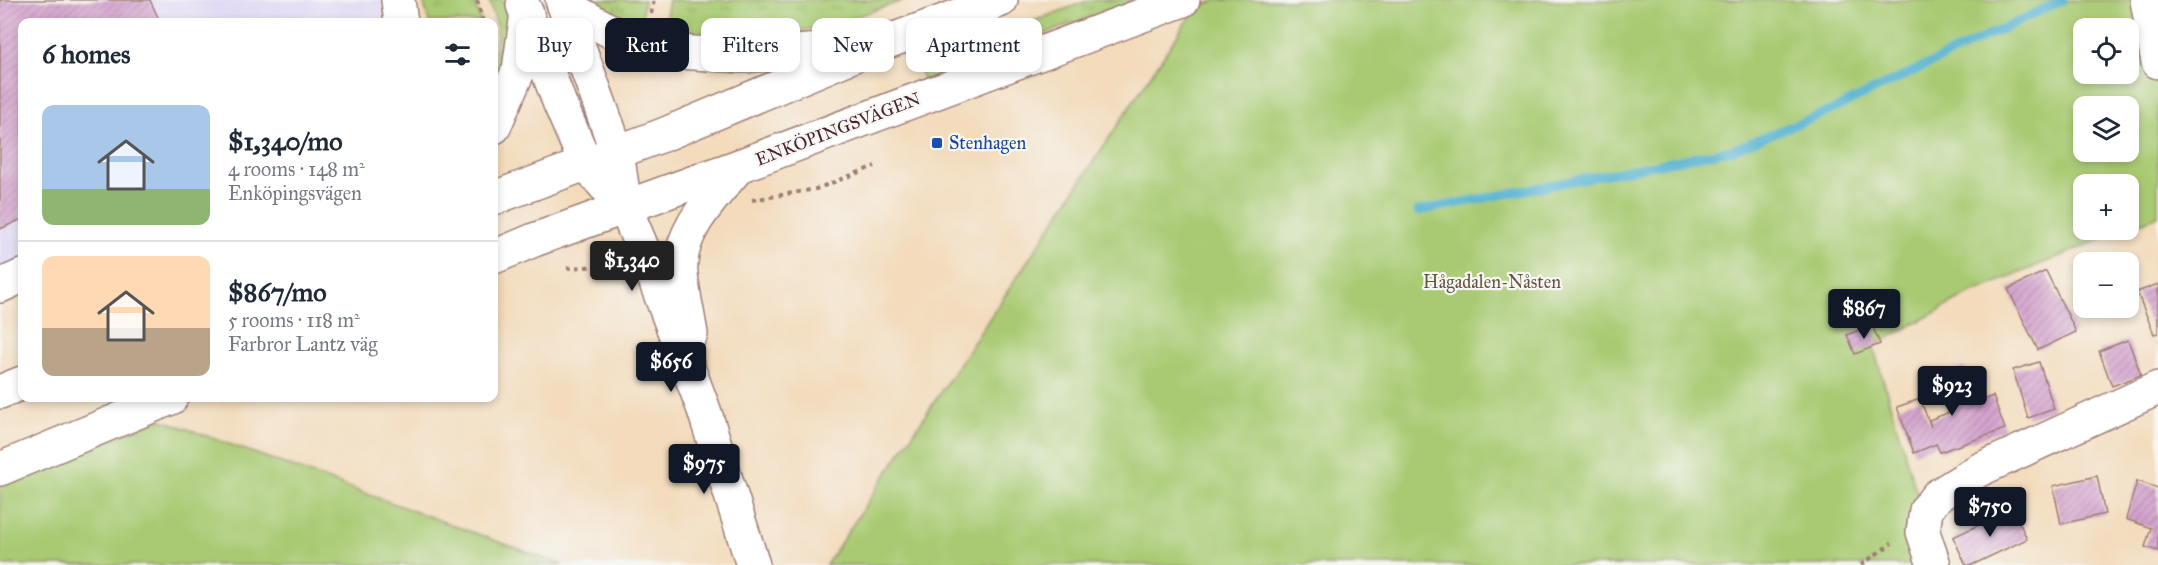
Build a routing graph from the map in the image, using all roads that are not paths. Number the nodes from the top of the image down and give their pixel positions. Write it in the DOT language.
graph roads {
  1 [pos="398,0"];
  2 [pos="1001,0"];
  3 [pos="1183,0"];
  4 [pos="2147,0"];
  5 [pos="563,2"];
  6 [pos="524,6"];
  7 [pos="400,18"];
  8 [pos="894,39"];
  9 [pos="812,51"];
  10 [pos="2158,62"];
  11 [pos="814,72"];
  12 [pos="498,118"];
  13 [pos="616,152"];
  14 [pos="586,164"];
  15 [pos="739,166"];
  16 [pos="498,197"];
  17 [pos="625,207"];
  18 [pos="498,255"];
  19 [pos="18,278"];
  20 [pos="0,286"];
  21 [pos="18,385"];
  22 [pos="2158,388"];
  23 [pos="0,392"];
  24 [pos="161,402"];
  25 [pos="704,410"];
  26 [pos="0,468"];
  27 [pos="753,565"];
  28 [pos="1934,565"];
  1 -- 7 [label="main road"];
  2 -- 8 [label="main road"];
  3 -- 15 [label="main road, ENKÖPINGSVÄGEN"];
  4 -- 10 [label="main road"];
  5 -- 9 [label="main road"];
  5 -- 13 [label="main road"];
  6 -- 12 [label="main road"];
  6 -- 14 [label="main road"];
  11 -- 13 [label="main road"];
  13 -- 14 [label="main road"];
  13 -- 17 [label="main road"];
  14 -- 16 [label="main road"];
  14 -- 17 [label="main road"];
  15 -- 17 [label="main road, ENKÖPINGSVÄGEN"];
  15 -- 25 [label="main road"];
  17 -- 18 [label="main road, ENKÖPINGSVÄGEN"];
  17 -- 25 [label="main road"];
  19 -- 20 [label="main road"];
  21 -- 23 [label="main road"];
  22 -- 28 [label="main road"];
  24 -- 26 [label="main road"];
  25 -- 27 [label="main road"];
}
